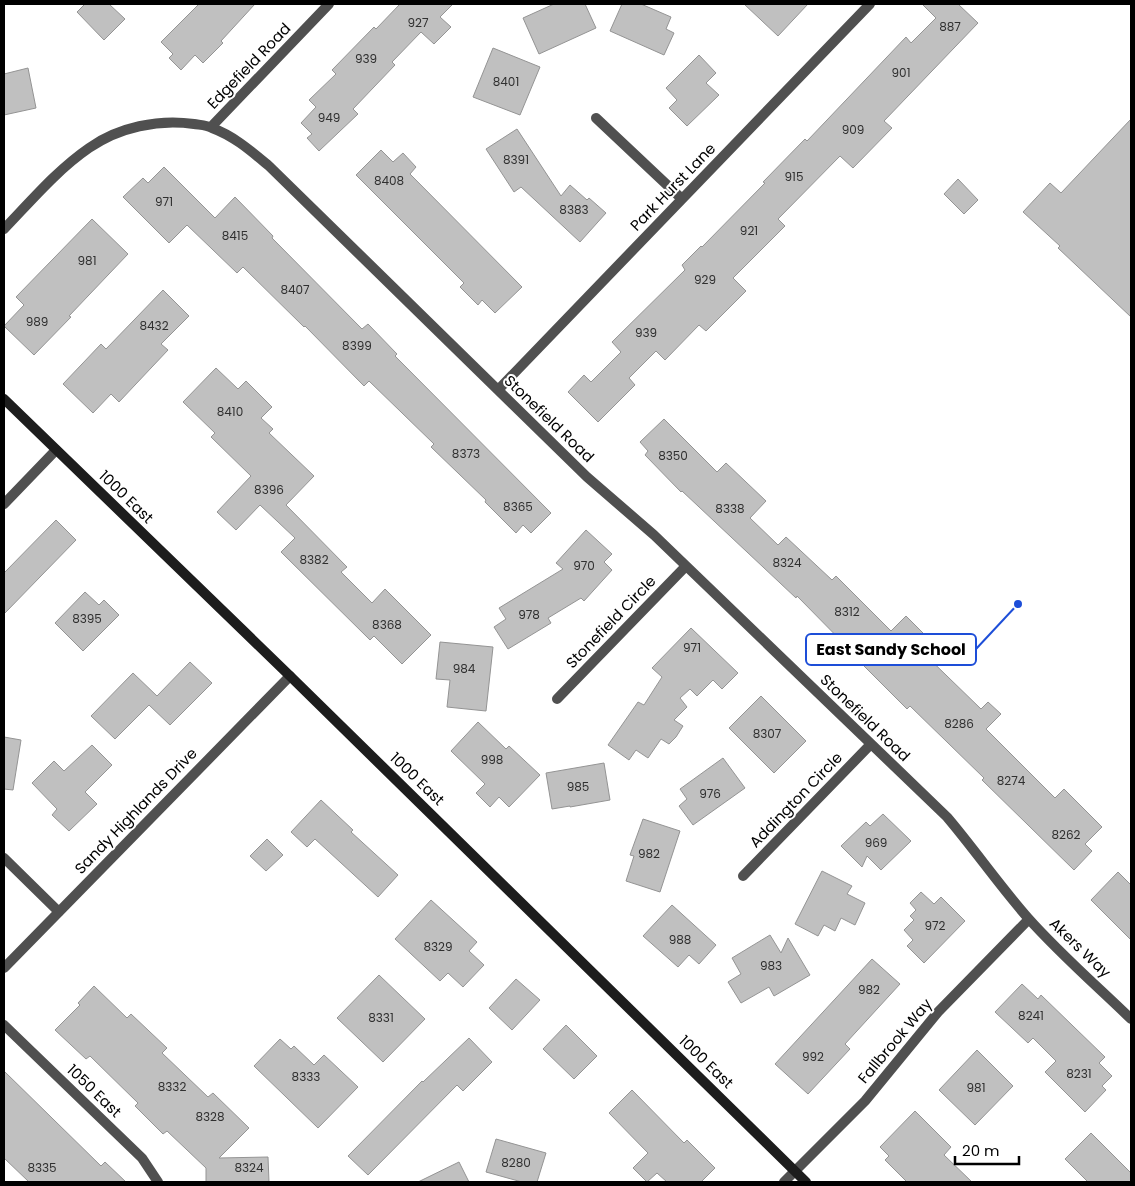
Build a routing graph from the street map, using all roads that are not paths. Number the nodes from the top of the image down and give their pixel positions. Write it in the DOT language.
graph roads {
  1 [pos="329,4"];
  2 [pos="870,4"];
  3 [pos="596,118"];
  4 [pos="211,127"];
  5 [pos="682,199"];
  6 [pos="4,229"];
  7 [pos="498,390"];
  8 [pos="4,399"];
  9 [pos="56,450"];
  10 [pos="4,504"];
  11 [pos="686,566"];
  12 [pos="290,676"];
  13 [pos="557,699"];
  14 [pos="871,744"];
  15 [pos="4,858"];
  16 [pos="743,876"];
  17 [pos="59,912"];
  18 [pos="1029,919"];
  19 [pos="4,968"];
  20 [pos="1131,1019"];
  21 [pos="4,1025"];
  22 [pos="796,1171"];
  23 [pos="158,1182"];
  24 [pos="784,1182"];
  25 [pos="806,1182"];
  1 -- 4 [label="street, Edgefield Road"];
  2 -- 5 [label="street, Park Hurst Lane"];
  3 -- 5 [label="street"];
  4 -- 6 [label="street, Stonefield Road"];
  4 -- 7 [label="street, Stonefield Road"];
  5 -- 7 [label="street, Park Hurst Lane"];
  7 -- 11 [label="street, Stonefield Road"];
  8 -- 9 [label="street, 1000 East"];
  9 -- 10 [label="street"];
  9 -- 12 [label="street, 1000 East"];
  11 -- 13 [label="street, Stonefield Circle"];
  11 -- 14 [label="street, Stonefield Road"];
  12 -- 17 [label="street, Sandy Highlands Drive"];
  12 -- 22 [label="street, 1000 East"];
  14 -- 16 [label="street, Addington Circle"];
  14 -- 18 [label="street, Stonefield Road"];
  15 -- 17 [label="street"];
  17 -- 19 [label="street, Sandy Highlands Drive"];
  18 -- 20 [label="street, Akers Way"];
  18 -- 22 [label="street, Fallbrook Way"];
  21 -- 23 [label="street, 1050 East"];
  22 -- 24 [label="street, Fallbrook Way"];
  22 -- 25 [label="street, 1000 East"];
}
